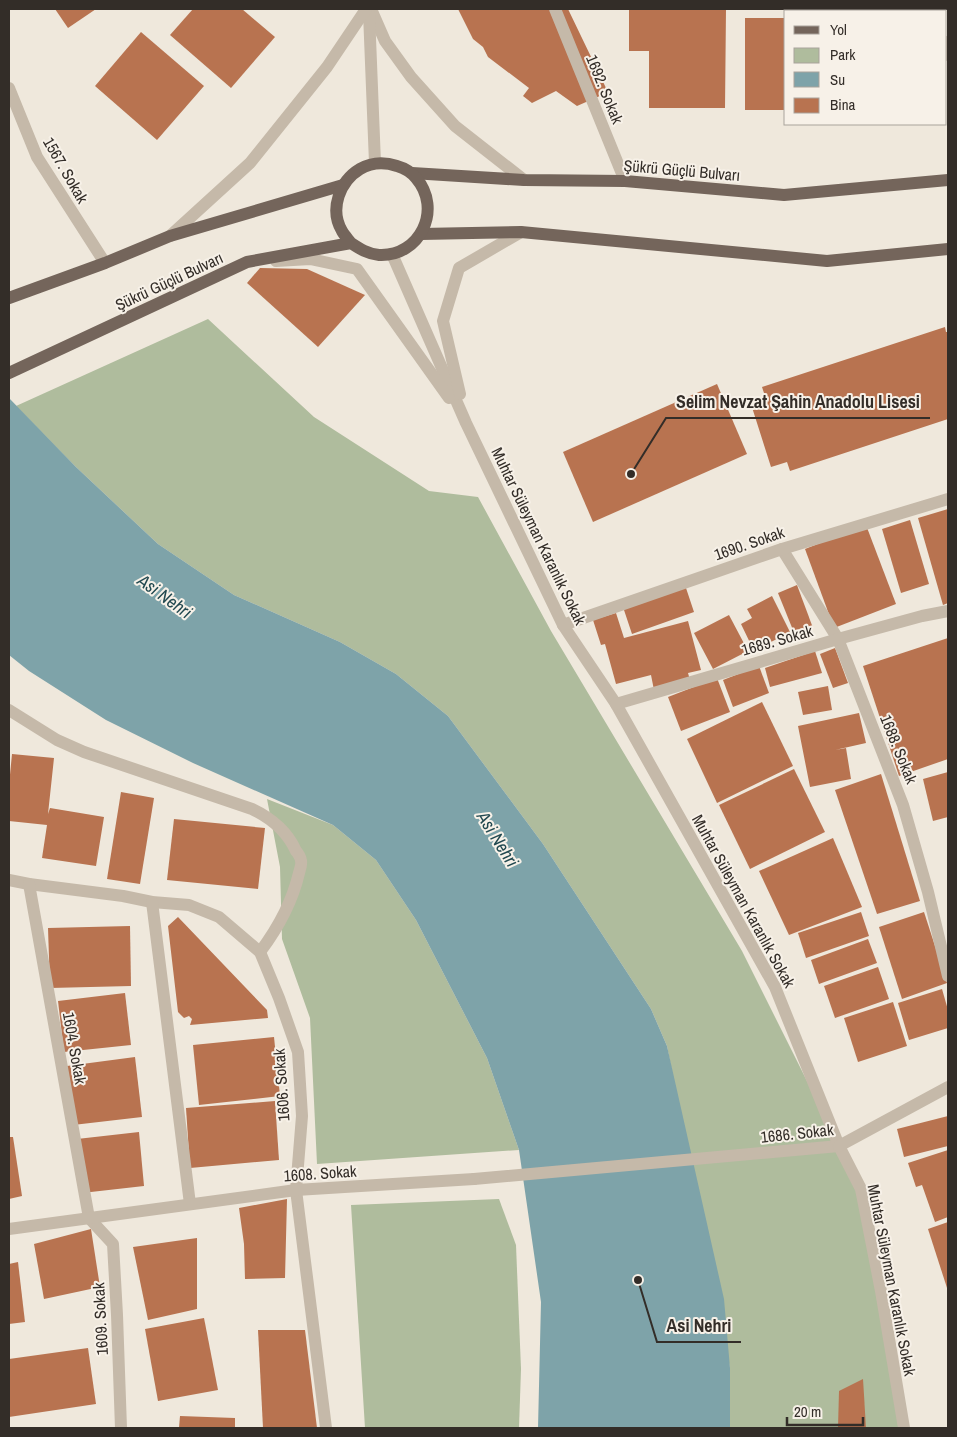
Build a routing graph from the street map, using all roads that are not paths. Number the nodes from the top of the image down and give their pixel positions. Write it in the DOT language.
graph roads {
  1 [pos="369,9"];
  2 [pos="555,9"];
  3 [pos="9,88"];
  4 [pos="375,163"];
  5 [pos="412,174"];
  6 [pos="524,180"];
  7 [pos="948,180"];
  8 [pos="626,181"];
  9 [pos="343,185"];
  10 [pos="521,232"];
  11 [pos="421,234"];
  12 [pos="170,236"];
  13 [pos="351,243"];
  14 [pos="948,249"];
  15 [pos="392,254"];
  16 [pos="247,262"];
  17 [pos="105,263"];
  18 [pos="9,298"];
  19 [pos="14,372"];
  20 [pos="466,423"];
  21 [pos="948,499"];
  22 [pos="782,549"];
  23 [pos="948,611"];
  24 [pos="563,626"];
  25 [pos="838,639"];
  26 [pos="616,704"];
  27 [pos="9,710"];
  28 [pos="9,880"];
  29 [pos="28,884"];
  30 [pos="152,902"];
  31 [pos="260,952"];
  32 [pos="948,976"];
  33 [pos="948,1087"];
  34 [pos="839,1146"];
  35 [pos="635,1165"];
  36 [pos="296,1190"];
  37 [pos="190,1204"];
  38 [pos="89,1218"];
  39 [pos="9,1229"];
  40 [pos="118,1428"];
  41 [pos="326,1428"];
  42 [pos="904,1428"];
  1 -- 4 [label="street"];
  1 -- 6 [label="street"];
  1 -- 12 [label="street"];
  2 -- 8 [label="street, 1692. Sokak"];
  3 -- 17 [label="street, 1567. Sokak"];
  4 -- 5 [label="main road, Şükrü Güçlü Bulvarı"];
  4 -- 9 [label="main road"];
  5 -- 6 [label="main road, Şükrü Güçlü Bulvarı"];
  5 -- 11 [label="main road"];
  6 -- 8 [label="main road, Şükrü Güçlü Bulvarı"];
  7 -- 8 [label="main road, Şükrü Güçlü Bulvarı"];
  9 -- 12 [label="main road"];
  9 -- 13 [label="main road"];
  10 -- 11 [label="main road"];
  10 -- 14 [label="main road"];
  10 -- 20 [label="street, Muhtar Süleyman Karanlık Sokak"];
  11 -- 15 [label="main road"];
  12 -- 17 [label="main road"];
  13 -- 15 [label="main road"];
  13 -- 16 [label="main road, Şükrü Güçlü Bulvarı"];
  15 -- 20 [label="street, Muhtar Süleyman Karanlık Sokak"];
  16 -- 19 [label="main road, Şükrü Güçlü Bulvarı"];
  16 -- 20 [label="street, Muhtar Süleyman Karanlık Sokak"];
  17 -- 18 [label="main road"];
  20 -- 24 [label="street, Muhtar Süleyman Karanlık Sokak"];
  21 -- 22 [label="street, 1690. Sokak"];
  22 -- 24 [label="street, 1690. Sokak"];
  22 -- 25 [label="street, 1688. Sokak"];
  23 -- 25 [label="street, 1689. Sokak"];
  24 -- 26 [label="street, Muhtar Süleyman Karanlık Sokak"];
  25 -- 26 [label="street, 1689. Sokak"];
  25 -- 32 [label="street, 1688. Sokak"];
  26 -- 34 [label="street, Muhtar Süleyman Karanlık Sokak"];
  27 -- 31 [label="street"];
  28 -- 29 [label="street, 1606. Sokak"];
  29 -- 30 [label="street, 1606. Sokak"];
  29 -- 38 [label="street, 1604. Sokak"];
  30 -- 31 [label="street, 1606. Sokak"];
  30 -- 37 [label="street"];
  31 -- 36 [label="street, 1606. Sokak"];
  33 -- 34 [label="street, 1686. Sokak"];
  34 -- 35 [label="street, 1686. Sokak"];
  34 -- 42 [label="street, Muhtar Süleyman Karanlık Sokak"];
  35 -- 36 [label="street, 1608. Sokak"];
  36 -- 37 [label="street, 1608. Sokak"];
  36 -- 41 [label="street, 1606. Sokak"];
  37 -- 38 [label="street, 1608. Sokak"];
  38 -- 39 [label="street, 1608. Sokak"];
  38 -- 40 [label="street, 1609. Sokak"];
}
